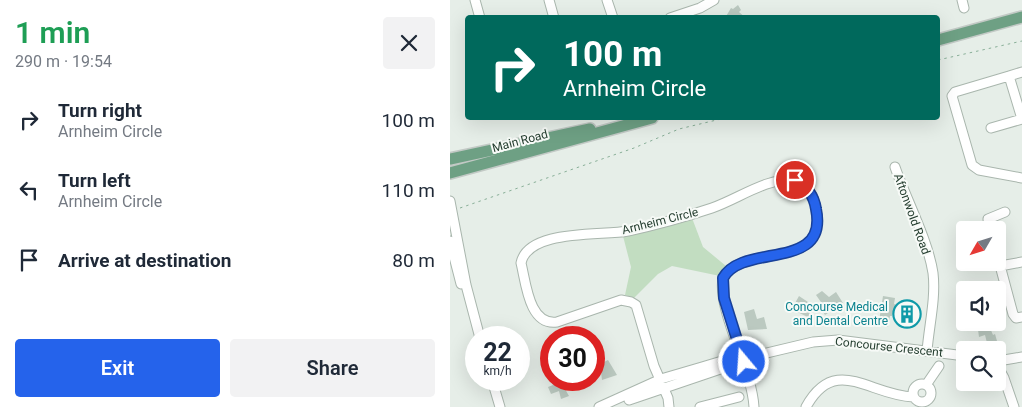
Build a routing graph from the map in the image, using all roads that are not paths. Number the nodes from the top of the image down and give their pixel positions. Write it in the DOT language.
graph roads {
  1 [pos="475,0"];
  2 [pos="548,0"];
  3 [pos="606,0"];
  4 [pos="714,0"];
  5 [pos="479,15"];
  6 [pos="553,15"];
  7 [pos="607,15"];
  8 [pos="612,15"];
  9 [pos="679,15"];
  10 [pos="1022,17"];
  11 [pos="940,39"];
  12 [pos="1022,72"];
  13 [pos="1009,76"];
  14 [pos="643,120"];
  15 [pos="626,124"];
  16 [pos="991,128"];
  17 [pos="450,159"];
  18 [pos="895,167"];
  19 [pos="450,173"];
  20 [pos="1022,178"];
  21 [pos="450,201"];
  22 [pos="1005,212"];
  23 [pos="988,221"];
  24 [pos="450,240"];
  25 [pos="1006,262"];
  26 [pos="1022,262"];
  27 [pos="1002,271"];
  28 [pos="1022,317"];
  29 [pos="472,326"];
  30 [pos="477,326"];
  31 [pos="927,350"];
  32 [pos="956,355"];
  33 [pos="1022,357"];
  34 [pos="743,359"];
  35 [pos="1006,360"];
  36 [pos="939,366"];
  37 [pos="662,383"];
  38 [pos="1006,384"];
  39 [pos="926,385"];
  40 [pos="490,391"];
  41 [pos="495,391"];
  42 [pos="739,397"];
  43 [pos="914,398"];
  44 [pos="719,405"];
  45 [pos="925,405"];
  46 [pos="494,407"];
  47 [pos="500,407"];
  48 [pos="599,407"];
  49 [pos="610,407"];
  50 [pos="669,407"];
  51 [pos="700,407"];
  52 [pos="754,407"];
  53 [pos="806,407"];
  54 [pos="1014,407"];
  1 -- 5 [label="street"];
  2 -- 6 [label="street"];
  3 -- 7 [label="street"];
  3 -- 8 [label="street"];
  4 -- 9 [label="street"];
  10 -- 11 [label="main road"];
  12 -- 13 [label="street"];
  13 -- 16 [label="street"];
  13 -- 20 [label="street"];
  14 -- 15 [label="main road, Main Road"];
  15 -- 17 [label="main road, Main Road"];
  15 -- 19 [label="main road, Main Road"];
  18 -- 31 [label="street, Aftonwold Road"];
  21 -- 30 [label="street"];
  22 -- 23 [label="street"];
  24 -- 29 [label="street"];
  25 -- 26 [label="street"];
  27 -- 28 [label="street"];
  31 -- 32 [label="street, Concourse Crescent"];
  31 -- 34 [label="street, Concourse Crescent"];
  33 -- 35 [label="street"];
  34 -- 37 [label="street, Concourse Crescent"];
  34 -- 37 [label="street, Arnheim Circle"];
  34 -- 52 [label="street"];
  36 -- 39 [label="street"];
  37 -- 48 [label="street, Concourse Crescent"];
  37 -- 49 [label="street, Concourse Crescent"];
  37 -- 50 [label="street"];
  38 -- 54 [label="street"];
  39 -- 43 [label="street"];
  39 -- 45 [label="street"];
  40 -- 46 [label="street"];
  41 -- 47 [label="street"];
  42 -- 44 [label="street"];
  43 -- 45 [label="street"];
  43 -- 53 [label="street"];
  44 -- 51 [label="street"];
}
